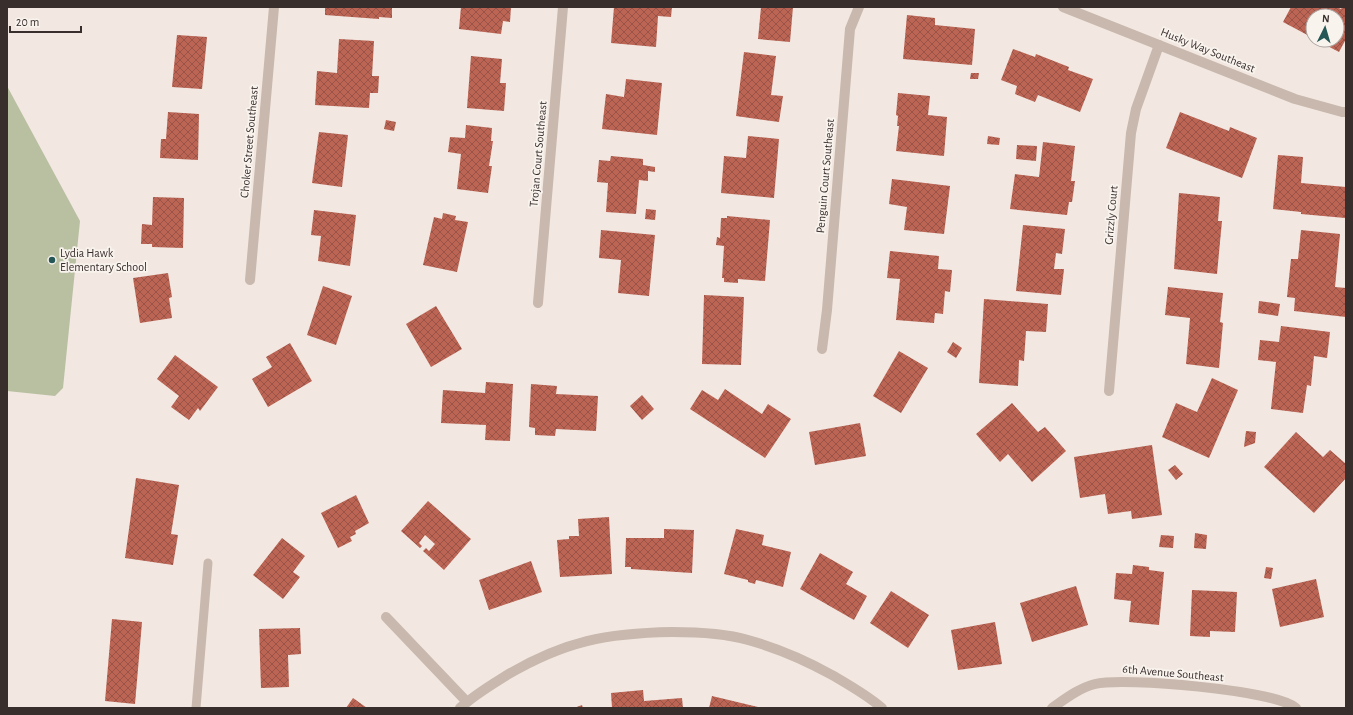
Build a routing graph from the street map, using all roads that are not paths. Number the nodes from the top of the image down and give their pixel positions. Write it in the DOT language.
graph roads {
  1 [pos="274,7"];
  2 [pos="564,7"];
  3 [pos="859,7"];
  4 [pos="1063,7"];
  5 [pos="1159,45"];
  6 [pos="1346,112"];
  7 [pos="250,280"];
  8 [pos="538,303"];
  9 [pos="822,349"];
  10 [pos="1109,391"];
  11 [pos="208,563"];
  12 [pos="386,617"];
  13 [pos="463,705"];
  14 [pos="196,708"];
  15 [pos="882,708"];
  16 [pos="1052,708"];
  17 [pos="1296,708"];
  1 -- 7 [label="street, Choker Street Southeast"];
  2 -- 8 [label="street, Trojan Court Southeast"];
  3 -- 9 [label="street, Penguin Court Southeast"];
  4 -- 5 [label="street, Husky Way Southeast"];
  5 -- 6 [label="street, Husky Way Southeast"];
  5 -- 10 [label="street, Grizzly Court"];
  11 -- 14 [label="lane"];
  12 -- 13 [label="street"];
  13 -- 15 [label="street"];
  16 -- 17 [label="street, 6th Avenue Southeast"];
}
